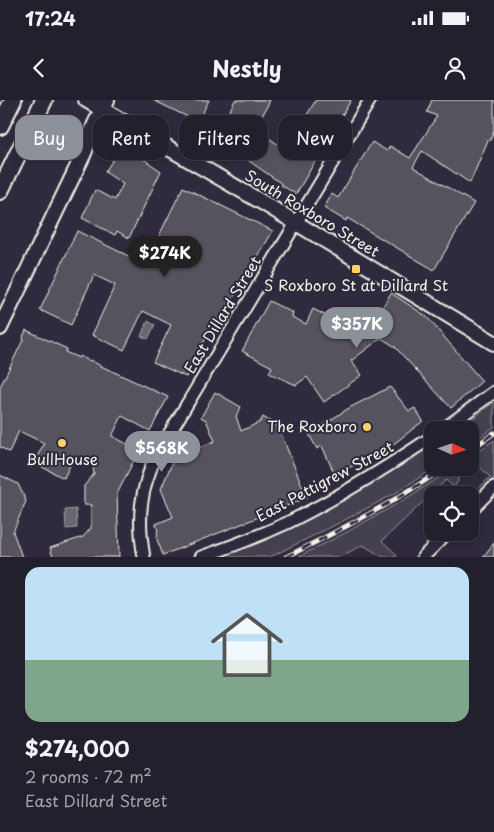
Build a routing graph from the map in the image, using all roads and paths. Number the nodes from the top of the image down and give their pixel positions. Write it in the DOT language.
graph roads {
  1 [pos="13,100"];
  2 [pos="86,100"];
  3 [pos="370,100"];
  4 [pos="42,103"];
  5 [pos="104,105"];
  6 [pos="0,126"];
  7 [pos="0,191"];
  8 [pos="296,223"];
  9 [pos="0,328"];
  10 [pos="494,343"];
  11 [pos="494,392"];
  12 [pos="454,421"];
  13 [pos="424,442"];
  14 [pos="494,487"];
  15 [pos="479,502"];
  16 [pos="439,541"];
  17 [pos="144,557"];
  18 [pos="201,557"];
  19 [pos="423,557"];
  1 -- 6 [label="highway"];
  2 -- 5 [label="main road, South Roxboro Street"];
  3 -- 8 [label="street, East Dillard Street"];
  4 -- 7 [label="highway"];
  5 -- 8 [label="main road, South Roxboro Street"];
  5 -- 9 [label="main road"];
  8 -- 10 [label="main road, South Roxboro Street"];
  8 -- 17 [label="street, East Dillard Street"];
  11 -- 12 [label="street"];
  13 -- 18 [label="street, East Pettigrew Street"];
  14 -- 15 [label="street"];
  16 -- 19 [label="street"];
}
